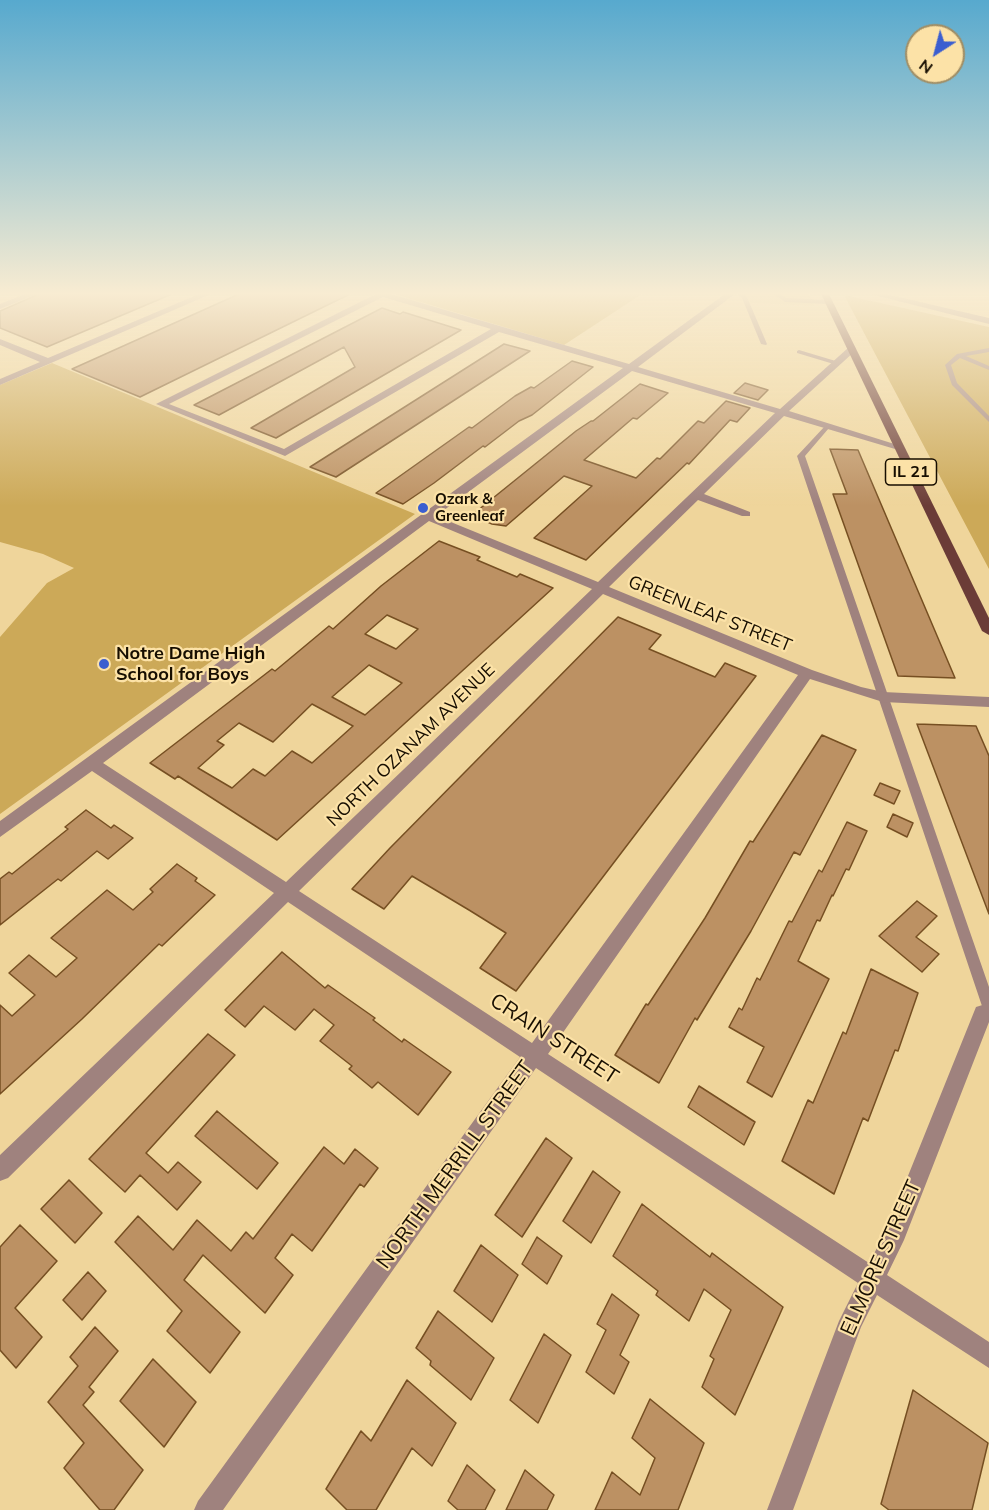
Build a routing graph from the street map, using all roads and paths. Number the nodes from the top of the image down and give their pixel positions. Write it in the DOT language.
graph roads {
  1 [pos="43,364"];
  2 [pos="241,364"];
  3 [pos="437,364"];
  4 [pos="618,364"];
  5 [pos="635,364"];
  6 [pos="835,364"];
  7 [pos="858,364"];
  8 [pos="949,364"];
  9 [pos="630,368"];
  10 [pos="0,382"];
  11 [pos="781,413"];
  12 [pos="989,420"];
  13 [pos="827,427"];
  14 [pos="899,447"];
  15 [pos="696,495"];
  16 [pos="746,514"];
  17 [pos="428,516"];
  18 [pos="600,588"];
  19 [pos="985,616"];
  20 [pos="989,631"];
  21 [pos="807,673"];
  22 [pos="883,697"];
  23 [pos="989,702"];
  24 [pos="92,763"];
  25 [pos="0,830"];
  26 [pos="287,892"];
  27 [pos="989,1006"];
  28 [pos="989,1012"];
  29 [pos="535,1055"];
  30 [pos="0,1170"];
  31 [pos="874,1280"];
  32 [pos="989,1356"];
  33 [pos="207,1510"];
  34 [pos="780,1510"];
  1 -- 10 [label="street"];
  2 -- 3 [label="street"];
  4 -- 9 [label="street"];
  5 -- 9 [label="street"];
  6 -- 11 [label="street, NORTH OZANAM AVENUE"];
  7 -- 14 [label="main road, IL 21"];
  8 -- 12 [label="lane"];
  9 -- 11 [label="street"];
  9 -- 17 [label="street"];
  11 -- 13 [label="street"];
  11 -- 15 [label="street, NORTH OZANAM AVENUE"];
  13 -- 14 [label="street"];
  13 -- 22 [label="lane"];
  14 -- 19 [label="main road, IL 21"];
  15 -- 16 [label="street"];
  15 -- 18 [label="street, NORTH OZANAM AVENUE"];
  17 -- 18 [label="street, GREENLEAF STREET"];
  17 -- 24 [label="street"];
  18 -- 21 [label="street, GREENLEAF STREET"];
  18 -- 26 [label="street, NORTH OZANAM AVENUE"];
  19 -- 20 [label="main road, IL 21"];
  21 -- 22 [label="street, GREENLEAF STREET"];
  21 -- 29 [label="street, NORTH MERRILL STREET"];
  22 -- 23 [label="street, GREENLEAF STREET"];
  22 -- 27 [label="lane"];
  24 -- 25 [label="street"];
  24 -- 26 [label="street, CRAIN STREET"];
  26 -- 29 [label="street, CRAIN STREET"];
  26 -- 30 [label="street, NORTH OZANAM AVENUE"];
  28 -- 31 [label="street, ELMORE STREET"];
  29 -- 31 [label="street, CRAIN STREET"];
  29 -- 33 [label="street, NORTH MERRILL STREET"];
  31 -- 32 [label="street, CRAIN STREET"];
  31 -- 34 [label="street, ELMORE STREET"];
}
